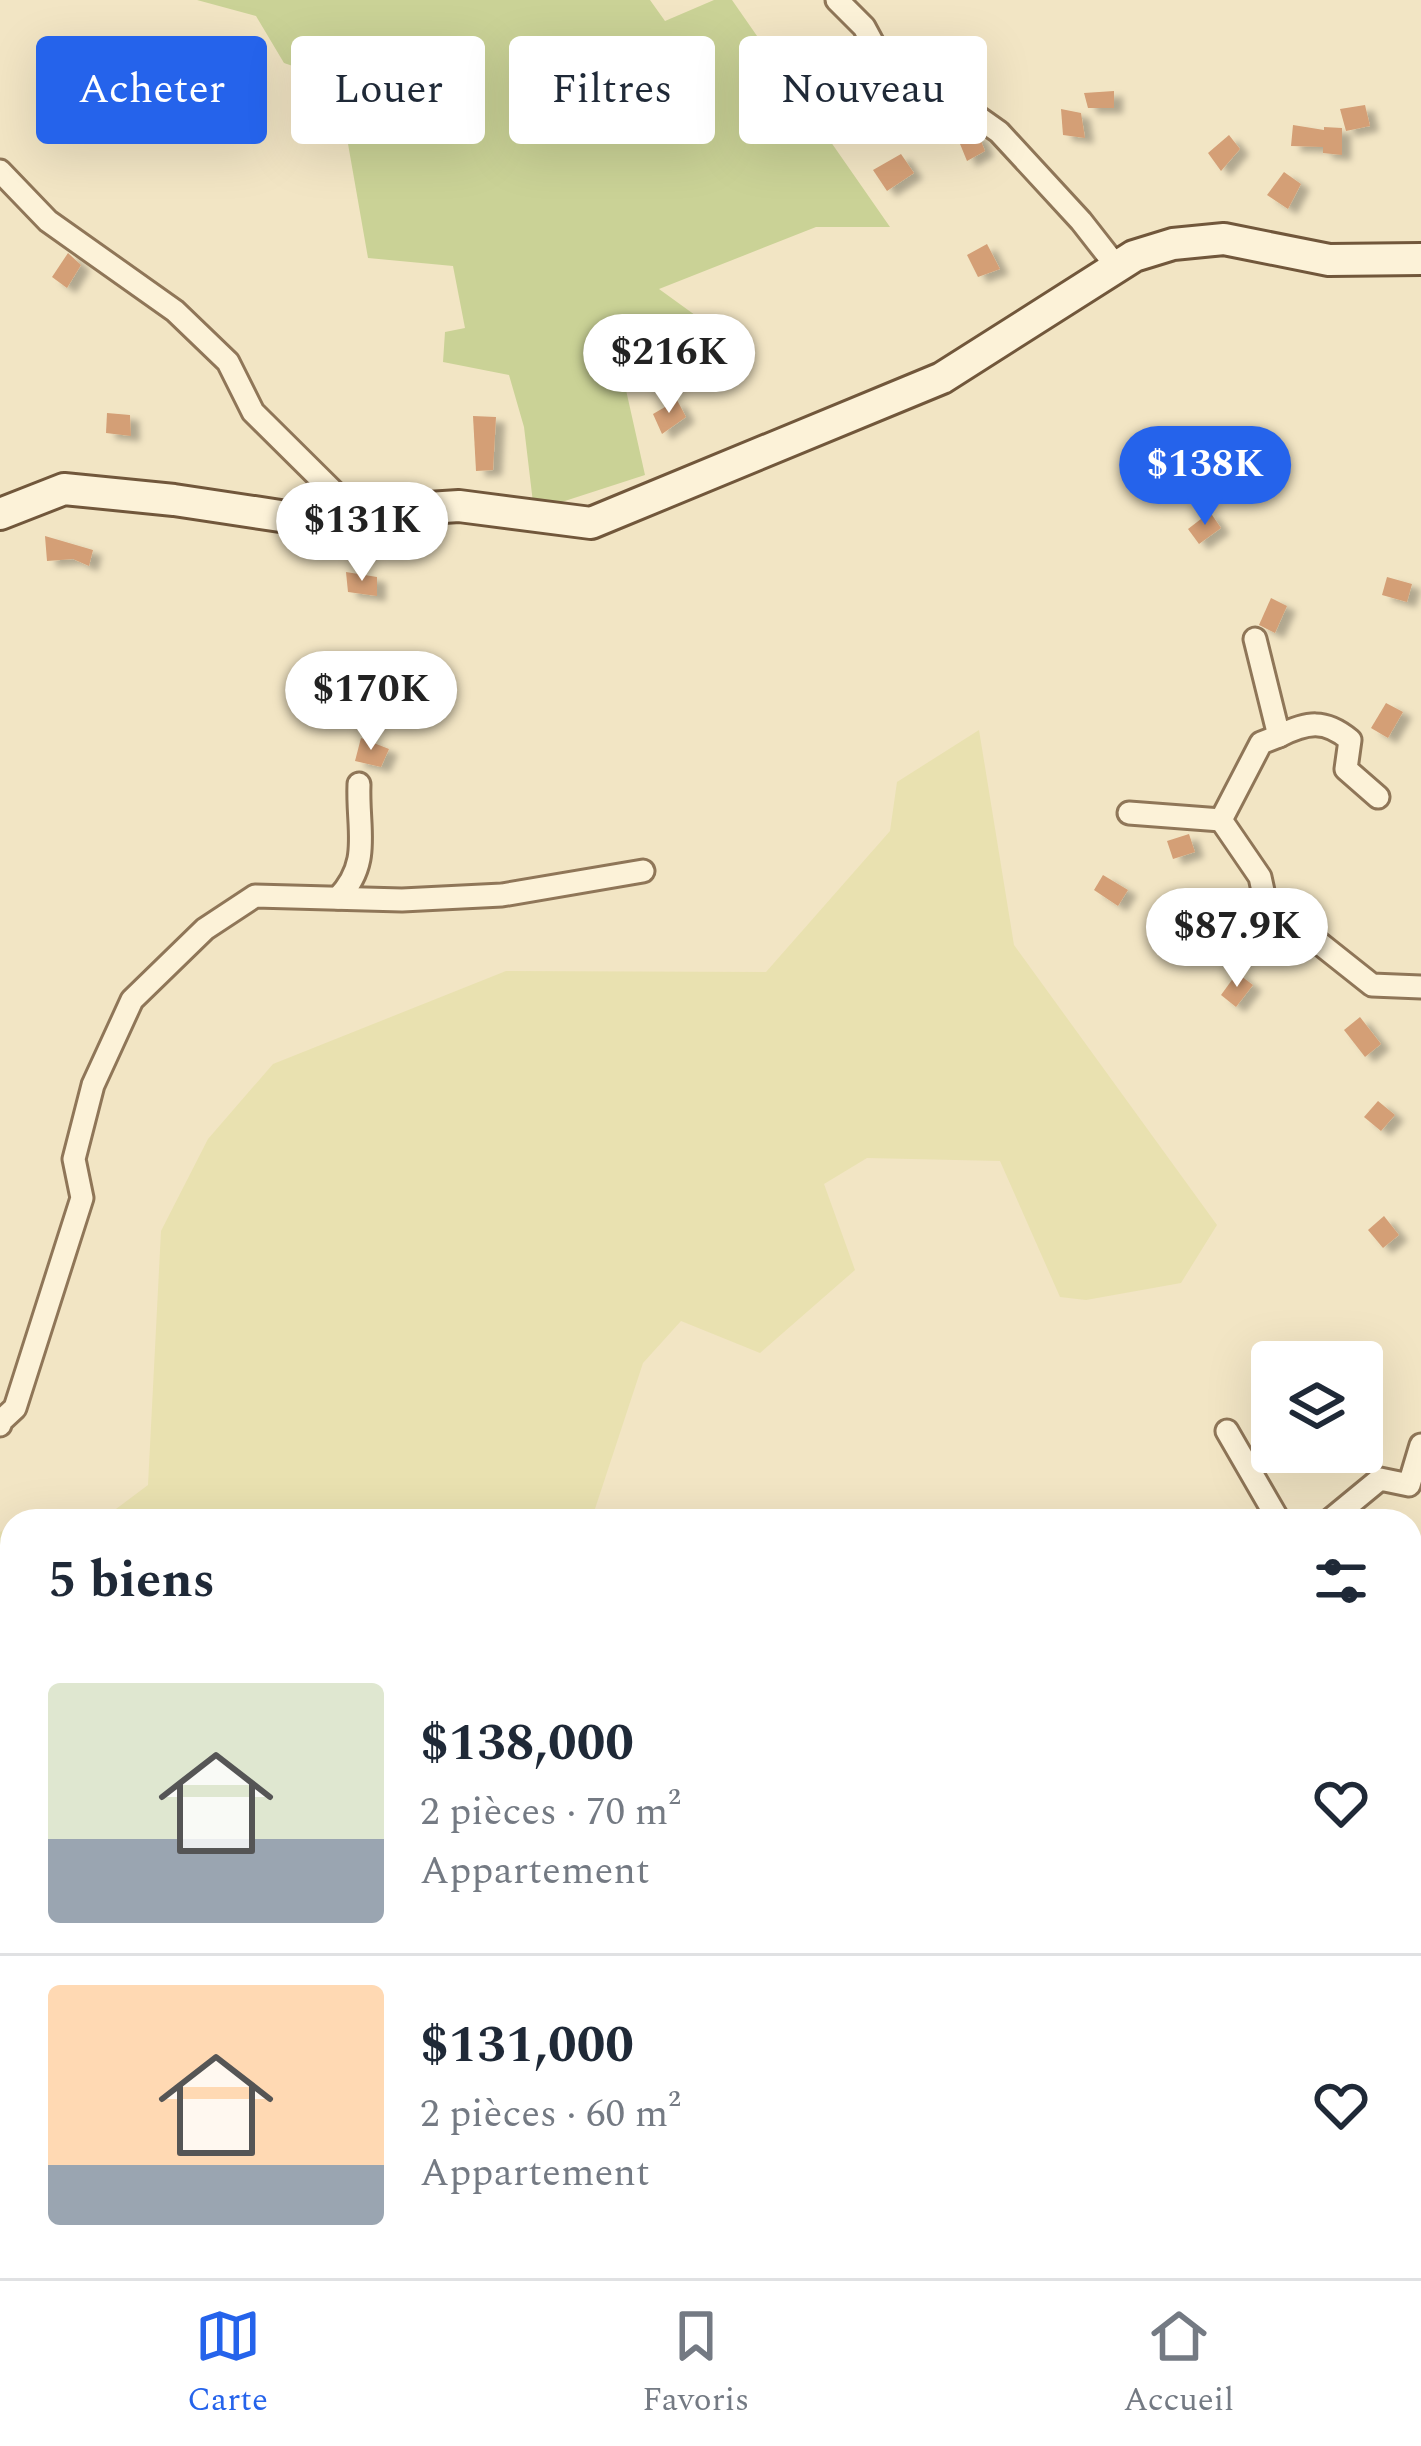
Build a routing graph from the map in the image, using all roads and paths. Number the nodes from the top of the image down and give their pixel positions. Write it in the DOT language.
graph roads {
  1 [pos="837,0"];
  2 [pos="0,171"];
  3 [pos="1421,259"];
  4 [pos="1117,267"];
  5 [pos="355,513"];
  6 [pos="0,514"];
  7 [pos="1256,639"];
  8 [pos="1279,736"];
  9 [pos="359,784"];
  10 [pos="1378,797"];
  11 [pos="1129,813"];
  12 [pos="1221,820"];
  13 [pos="643,871"];
  14 [pos="338,898"];
  15 [pos="1421,987"];
  16 [pos="0,1425"];
  17 [pos="1227,1431"];
  18 [pos="1421,1445"];
  19 [pos="1272,1509"];
  20 [pos="1344,1509"];
  1 -- 4 [label="street"];
  2 -- 5 [label="street"];
  3 -- 4 [label="street"];
  4 -- 5 [label="street"];
  5 -- 6 [label="street"];
  7 -- 8 [label="street"];
  8 -- 10 [label="street"];
  8 -- 12 [label="street"];
  9 -- 14 [label="street"];
  11 -- 12 [label="street"];
  12 -- 15 [label="street"];
  13 -- 14 [label="street"];
  14 -- 16 [label="street"];
  17 -- 19 [label="street"];
  18 -- 20 [label="street"];
}
